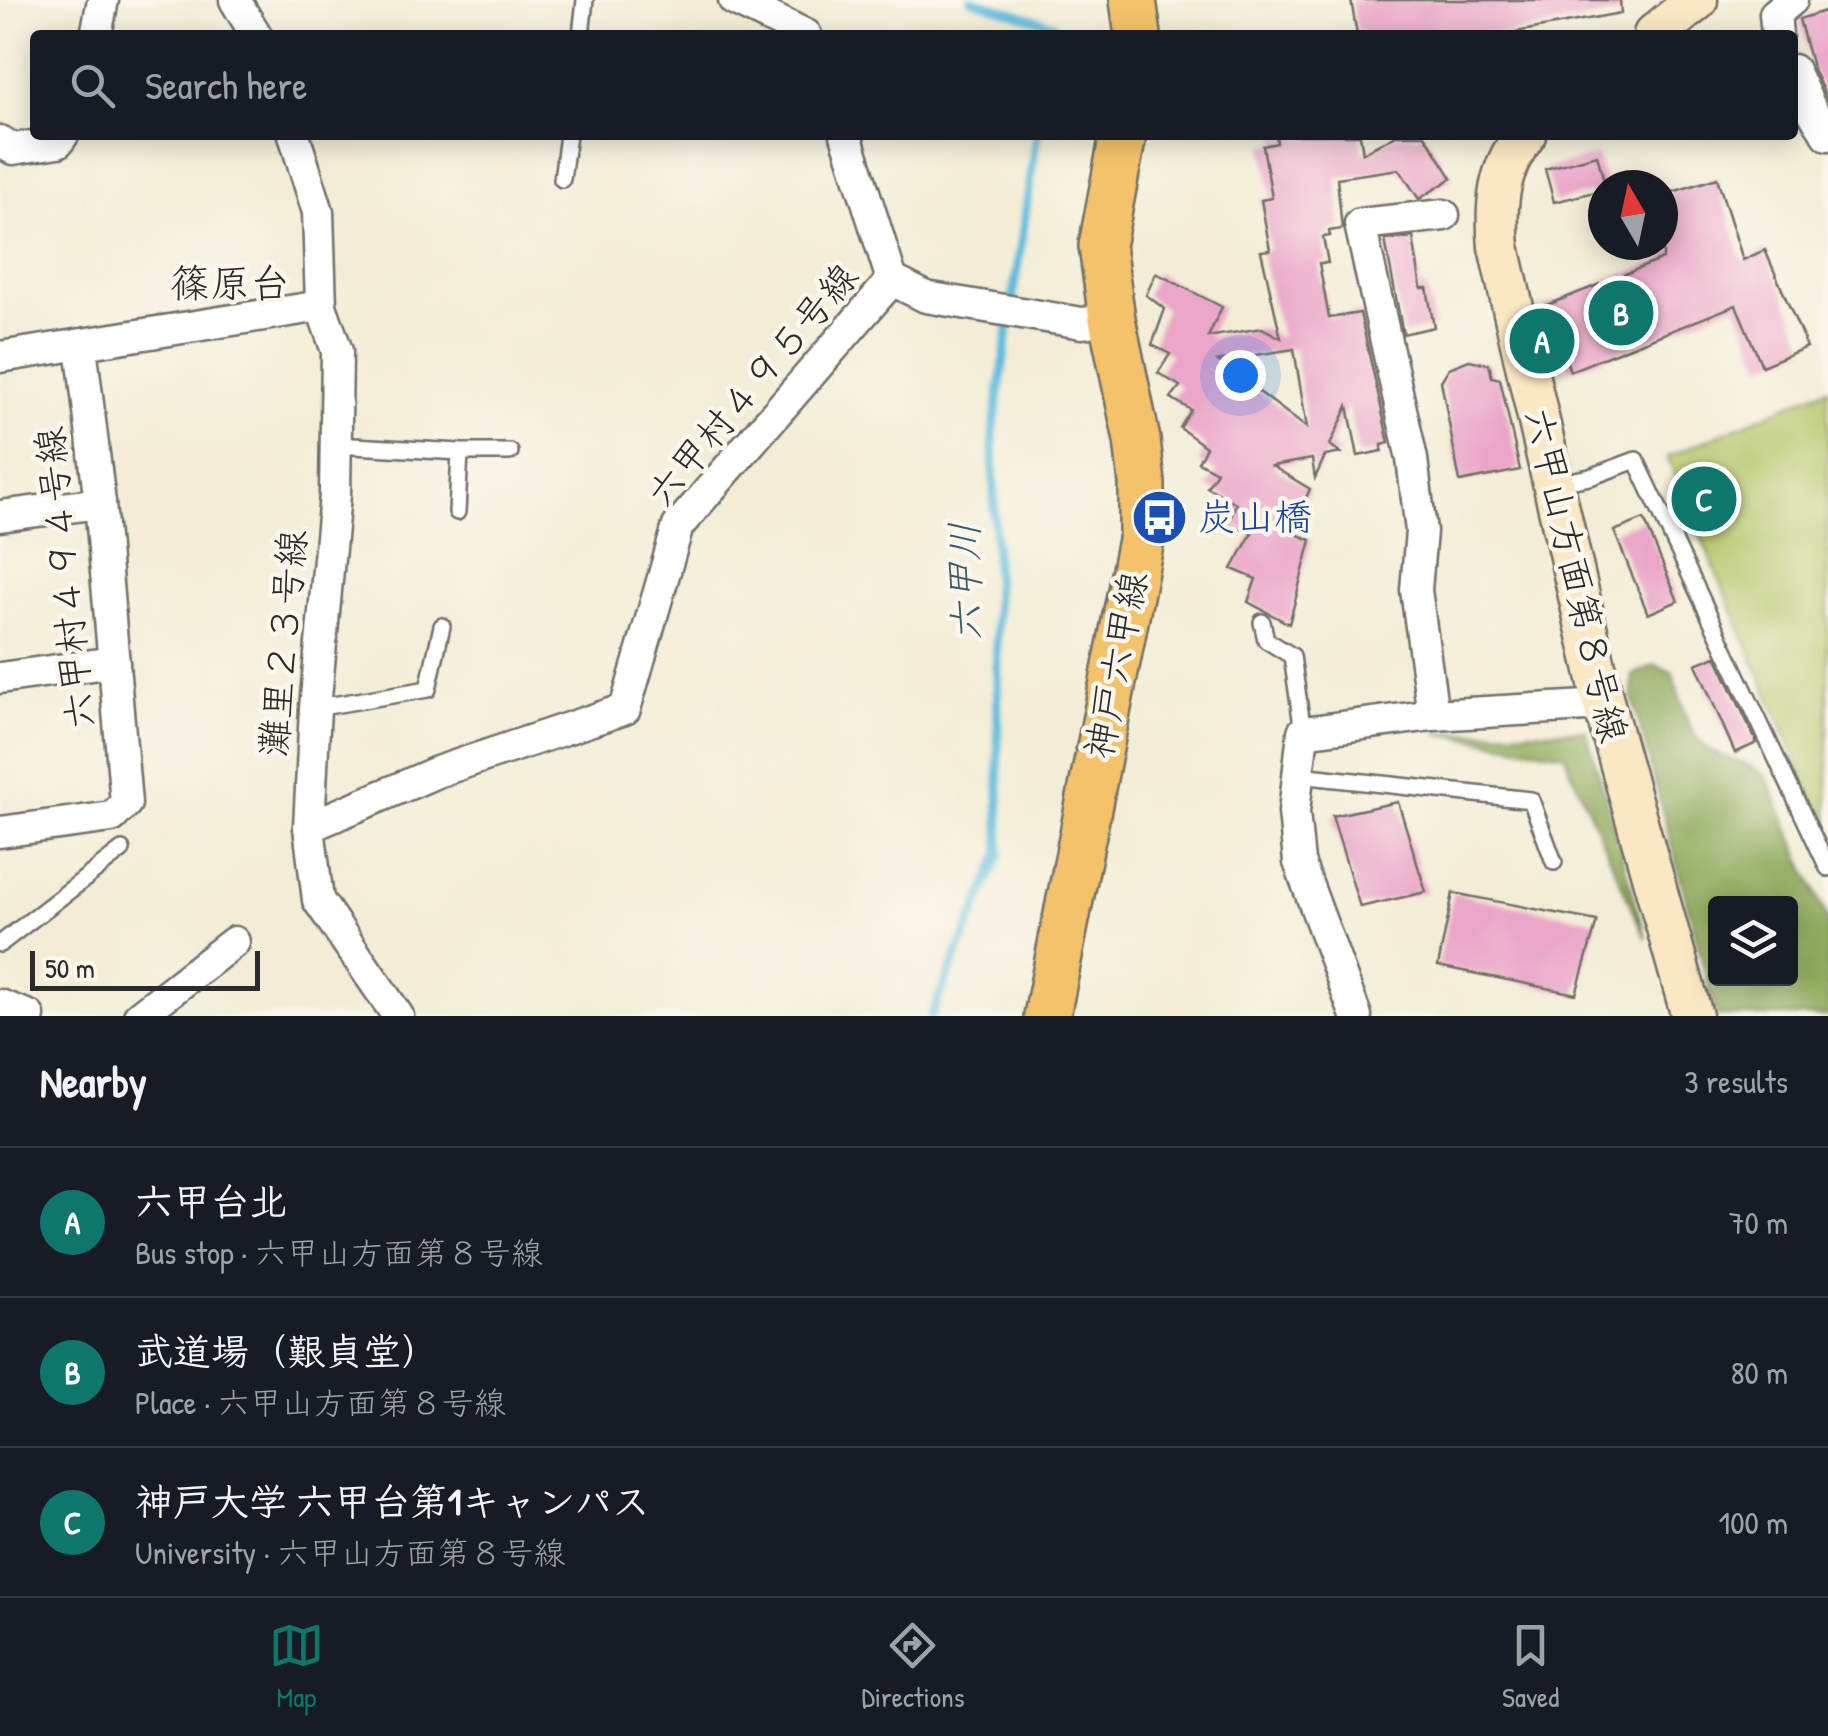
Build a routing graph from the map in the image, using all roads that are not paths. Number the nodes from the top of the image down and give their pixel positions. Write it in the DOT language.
graph roads {
  1 [pos="103,0"];
  2 [pos="235,0"];
  3 [pos="585,0"];
  4 [pos="734,0"];
  5 [pos="1134,0"];
  6 [pos="1697,0"];
  7 [pos="1792,0"];
  8 [pos="97,30"];
  9 [pos="253,30"];
  10 [pos="582,30"];
  11 [pos="796,30"];
  12 [pos="1137,30"];
  13 [pos="1660,30"];
  14 [pos="1777,30"];
  15 [pos="1798,81"];
  16 [pos="1828,135"];
  17 [pos="59,140"];
  18 [pos="296,140"];
  19 [pos="567,140"];
  20 [pos="848,140"];
  21 [pos="1122,140"];
  22 [pos="1521,140"];
  23 [pos="0,141"];
  24 [pos="562,179"];
  25 [pos="1444,215"];
  26 [pos="892,280"];
  27 [pos="321,306"];
  28 [pos="1112,319"];
  29 [pos="81,346"];
  30 [pos="0,357"];
  31 [pos="336,446"];
  32 [pos="460,452"];
  33 [pos="510,452"];
  34 [pos="1554,484"];
  35 [pos="100,503"];
  36 [pos="456,512"];
  37 [pos="0,516"];
  38 [pos="1262,622"];
  39 [pos="442,626"];
  40 [pos="114,662"];
  41 [pos="0,678"];
  42 [pos="1604,705"];
  43 [pos="316,708"];
  44 [pos="1433,715"];
  45 [pos="1302,732"];
  46 [pos="1299,775"];
  47 [pos="309,827"];
  48 [pos="0,832"];
  49 [pos="122,850"];
  50 [pos="1554,862"];
  51 [pos="1828,868"];
  52 [pos="234,942"];
  53 [pos="0,944"];
  54 [pos="0,1005"];
  55 [pos="29,1016"];
  56 [pos="139,1016"];
  57 [pos="398,1016"];
  58 [pos="1047,1016"];
  59 [pos="1356,1016"];
  60 [pos="1692,1016"];
  1 -- 8 [label="street"];
  2 -- 9 [label="street"];
  3 -- 10 [label="lane"];
  4 -- 11 [label="street"];
  5 -- 12 [label="main road"];
  6 -- 13 [label="street"];
  7 -- 14 [label="street"];
  15 -- 16 [label="street"];
  17 -- 23 [label="street"];
  18 -- 27 [label="street, 灘里２３号線"];
  19 -- 24 [label="lane"];
  20 -- 26 [label="street"];
  21 -- 28 [label="main road, 神戸六甲線"];
  22 -- 34 [label="street, 六甲山方面第８号線"];
  25 -- 44 [label="street"];
  26 -- 28 [label="street, 六甲村４９５号線"];
  26 -- 47 [label="street, 六甲村４９５号線"];
  27 -- 29 [label="street"];
  27 -- 31 [label="street, 灘里２３号線"];
  28 -- 58 [label="main road, 神戸六甲線"];
  29 -- 30 [label="street"];
  29 -- 35 [label="street, 六甲村４９４号線"];
  31 -- 32 [label="lane"];
  31 -- 43 [label="street, 灘里２３号線"];
  32 -- 33 [label="lane"];
  32 -- 36 [label="lane"];
  34 -- 42 [label="street, 六甲山方面第８号線"];
  34 -- 51 [label="lane"];
  35 -- 37 [label="street"];
  35 -- 40 [label="street, 六甲村４９４号線"];
  38 -- 45 [label="lane"];
  39 -- 43 [label="lane"];
  40 -- 41 [label="street"];
  40 -- 48 [label="street, 六甲村４９４号線"];
  42 -- 44 [label="street"];
  42 -- 60 [label="street, 六甲山方面第８号線"];
  43 -- 47 [label="street, 灘里２３号線"];
  44 -- 45 [label="street"];
  45 -- 46 [label="street"];
  46 -- 50 [label="lane"];
  46 -- 59 [label="street"];
  47 -- 57 [label="street"];
  49 -- 53 [label="lane"];
  52 -- 56 [label="street"];
  54 -- 55 [label="street"];
}
